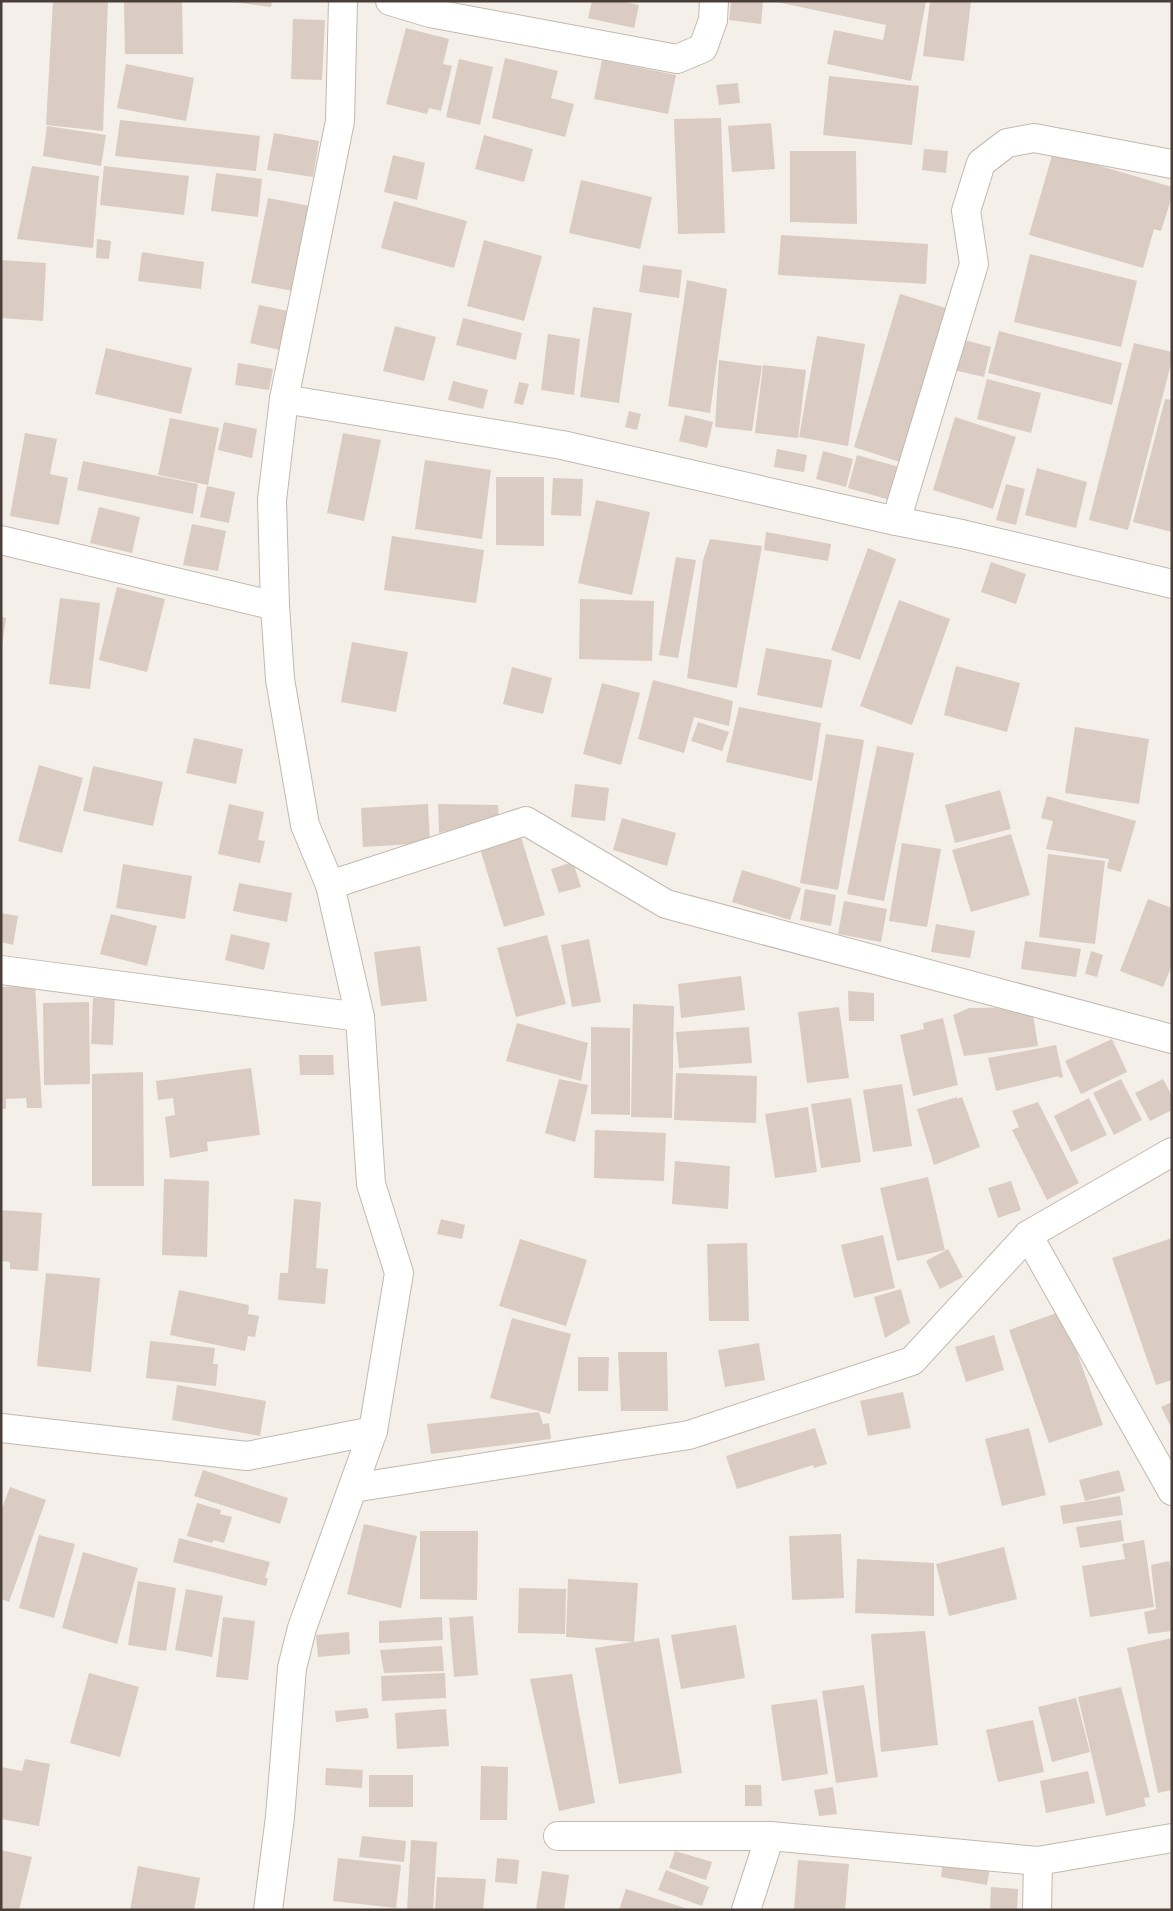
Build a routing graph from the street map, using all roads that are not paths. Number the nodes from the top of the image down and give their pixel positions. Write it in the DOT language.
graph roads {
  1 [pos="343,1"];
  2 [pos="390,1"];
  3 [pos="714,1"];
  4 [pos="1172,164"];
  5 [pos="284,400"];
  6 [pos="896,521"];
  7 [pos="1,540"];
  8 [pos="1172,584"];
  9 [pos="275,606"];
  10 [pos="330,884"];
  11 [pos="1,970"];
  12 [pos="360,1017"];
  13 [pos="1172,1039"];
  14 [pos="1172,1152"];
  15 [pos="1028,1236"];
  16 [pos="1,1428"];
  17 [pos="373,1431"];
  18 [pos="353,1488"];
  19 [pos="1172,1491"];
  20 [pos="558,1836"];
  21 [pos="770,1836"];
  22 [pos="1172,1838"];
  23 [pos="1038,1861"];
  24 [pos="268,1910"];
  25 [pos="746,1910"];
  26 [pos="1037,1910"];
  1 -- 5 [label="street"];
  2 -- 3 [label="street"];
  4 -- 6 [label="street"];
  5 -- 6 [label="street"];
  5 -- 9 [label="street"];
  6 -- 8 [label="street"];
  7 -- 9 [label="street"];
  9 -- 10 [label="street"];
  10 -- 12 [label="street"];
  10 -- 13 [label="street"];
  11 -- 12 [label="street"];
  12 -- 17 [label="street"];
  14 -- 15 [label="street"];
  15 -- 18 [label="street"];
  15 -- 19 [label="street"];
  16 -- 17 [label="street"];
  17 -- 18 [label="street"];
  18 -- 24 [label="street"];
  20 -- 21 [label="street"];
  21 -- 23 [label="street"];
  21 -- 25 [label="street"];
  22 -- 23 [label="street"];
  23 -- 26 [label="street"];
}
